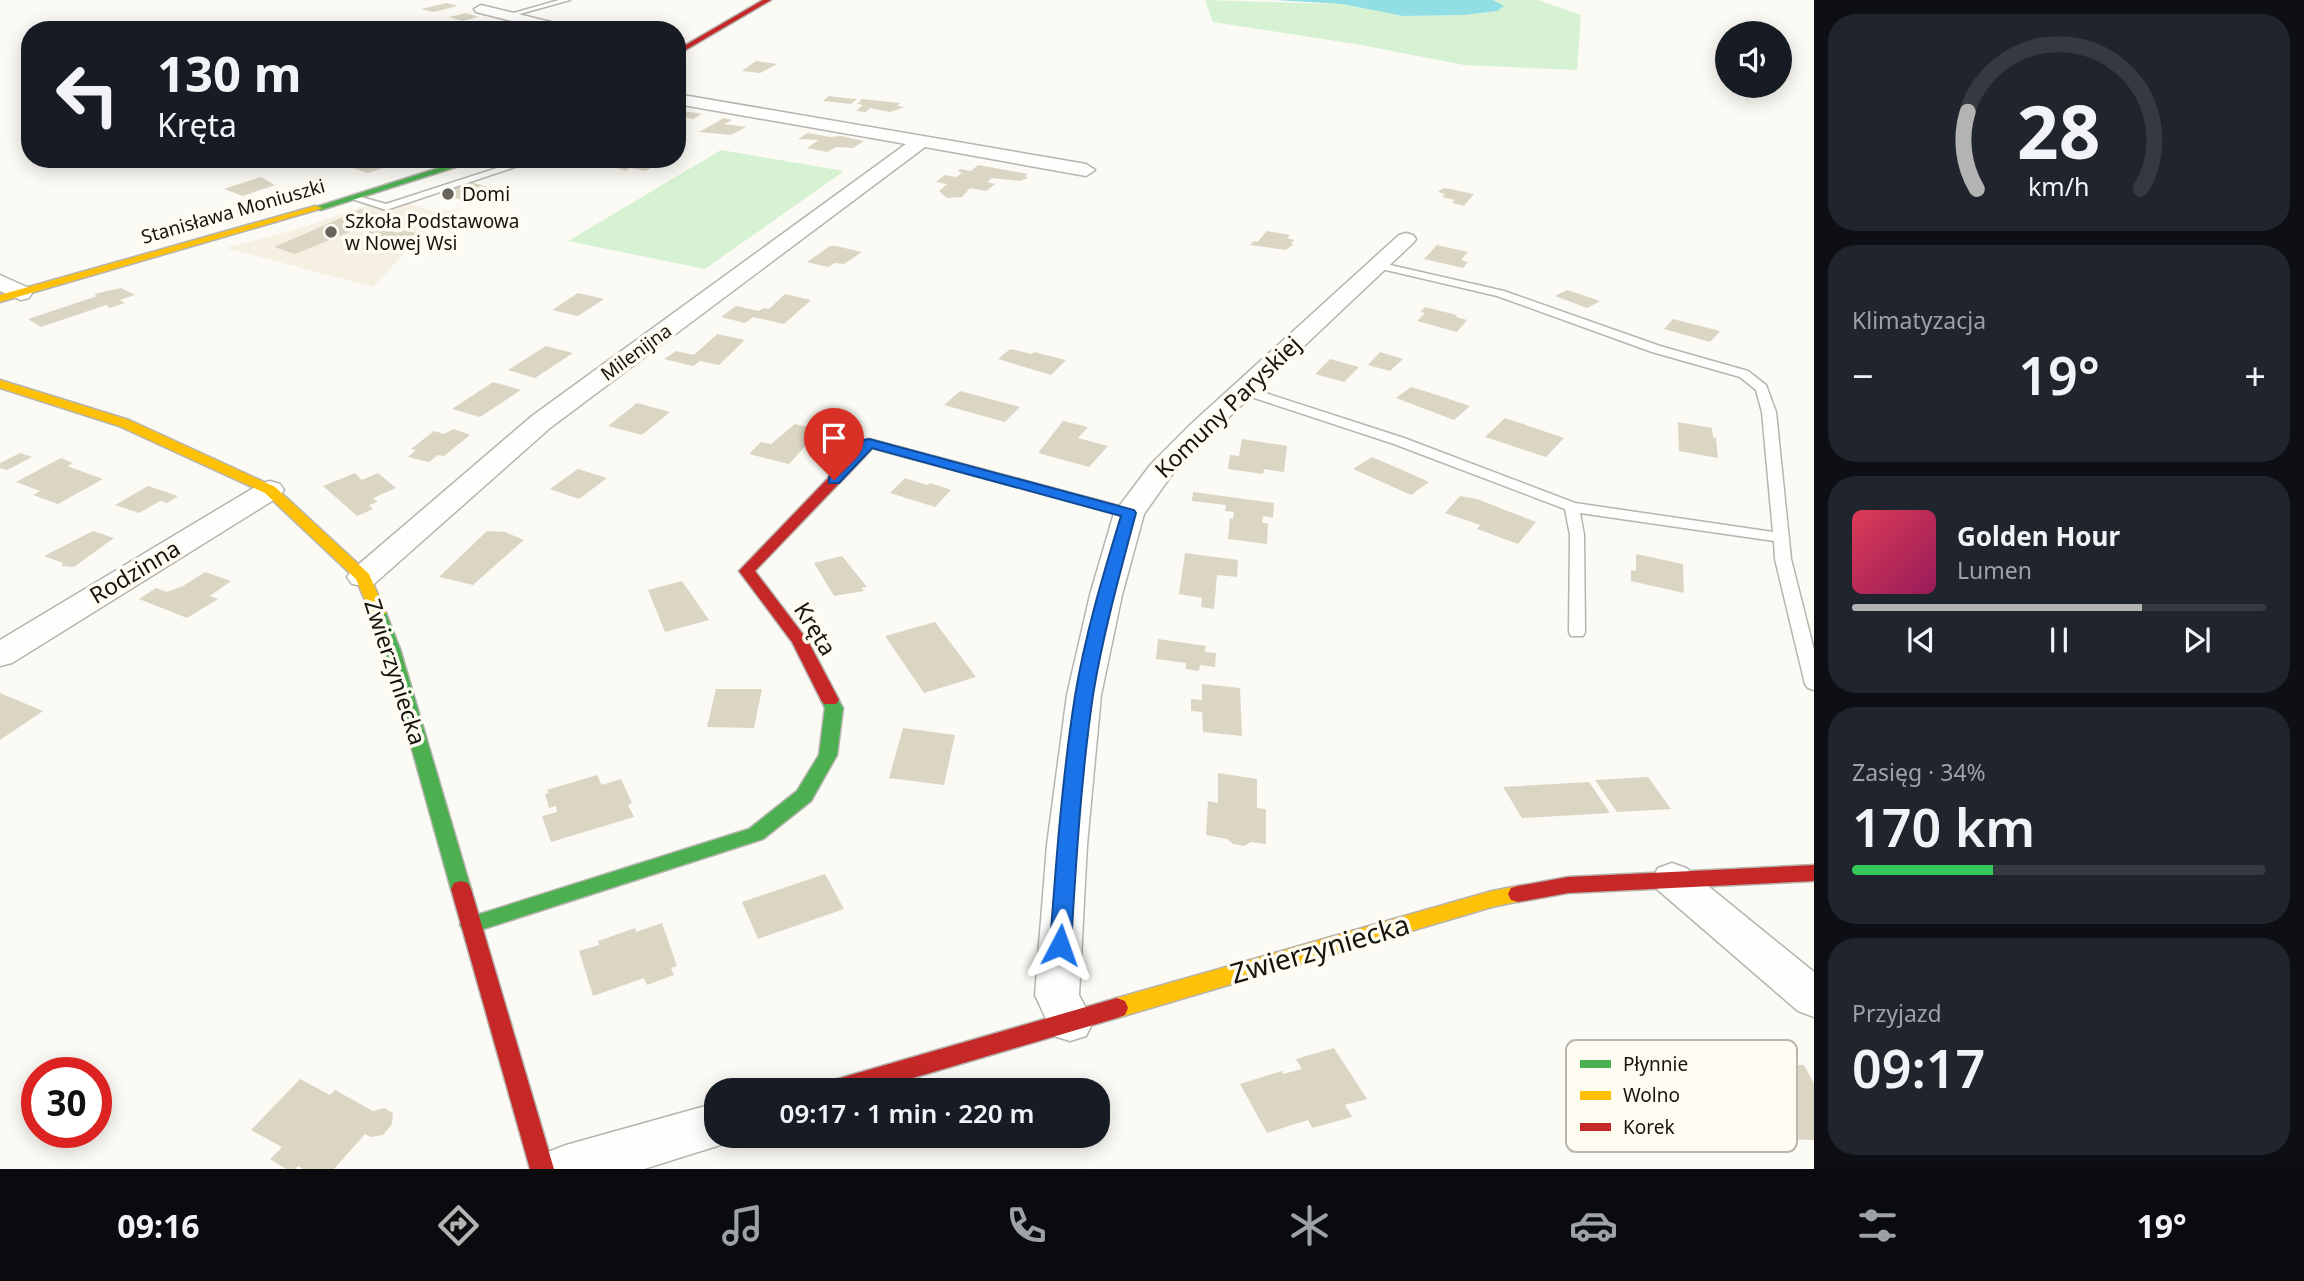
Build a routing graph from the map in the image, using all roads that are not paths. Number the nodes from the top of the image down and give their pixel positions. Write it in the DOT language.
graph roads {
  1 [pos="568,0"];
  2 [pos="768,0"];
  3 [pos="481,9"];
  4 [pos="509,15"];
  5 [pos="532,21"];
  6 [pos="686,48"];
  7 [pos="686,101"];
  8 [pos="922,141"];
  9 [pos="449,168"];
  10 [pos="507,168"];
  11 [pos="1086,170"];
  12 [pos="354,198"];
  13 [pos="1406,239"];
  14 [pos="1377,265"];
  15 [pos="0,282"];
  16 [pos="10,296"];
  17 [pos="0,384"];
  18 [pos="1243,390"];
  19 [pos="270,490"];
  20 [pos="1572,507"];
  21 [pos="1129,513"];
  22 [pos="1781,538"];
  23 [pos="363,578"];
  24 [pos="1577,632"];
  25 [pos="0,655"];
  26 [pos="1814,684"];
  27 [pos="1814,873"];
  28 [pos="1672,879"];
  29 [pos="471,925"];
  30 [pos="1814,998"];
  31 [pos="1070,1022"];
  32 [pos="877,1078"];
  33 [pos="704,1129"];
  34 [pos="542,1169"];
  35 [pos="566,1169"];
  1 -- 4 [label="lane"];
  2 -- 6 [label="street"];
  3 -- 4 [label="street"];
  4 -- 5 [label="street"];
  7 -- 8 [label="street"];
  8 -- 11 [label="street"];
  8 -- 23 [label="street, Milenijna"];
  9 -- 12 [label="street, Stanisława Moniuszki"];
  10 -- 12 [label="lane"];
  12 -- 16 [label="street, Stanisława Moniuszki"];
  13 -- 14 [label="street, Komuny Paryskiej"];
  14 -- 18 [label="street, Komuny Paryskiej"];
  14 -- 22 [label="lane"];
  15 -- 16 [label="street"];
  17 -- 19 [label="street, Zwierzyniecka"];
  18 -- 20 [label="lane"];
  18 -- 21 [label="street, Komuny Paryskiej"];
  19 -- 23 [label="street, Zwierzyniecka"];
  19 -- 25 [label="street, Rodzinna"];
  20 -- 22 [label="lane"];
  20 -- 24 [label="lane"];
  21 -- 29 [label="street, Kręta"];
  21 -- 31 [label="street, Komuny Paryskiej"];
  22 -- 26 [label="lane"];
  23 -- 29 [label="street, Zwierzyniecka"];
  27 -- 28 [label="street, Zwierzyniecka"];
  28 -- 30 [label="street"];
  28 -- 31 [label="street, Zwierzyniecka"];
  29 -- 34 [label="street, Zwierzyniecka"];
  31 -- 32 [label="street, Zwierzyniecka"];
  33 -- 35 [label="street"];
}
